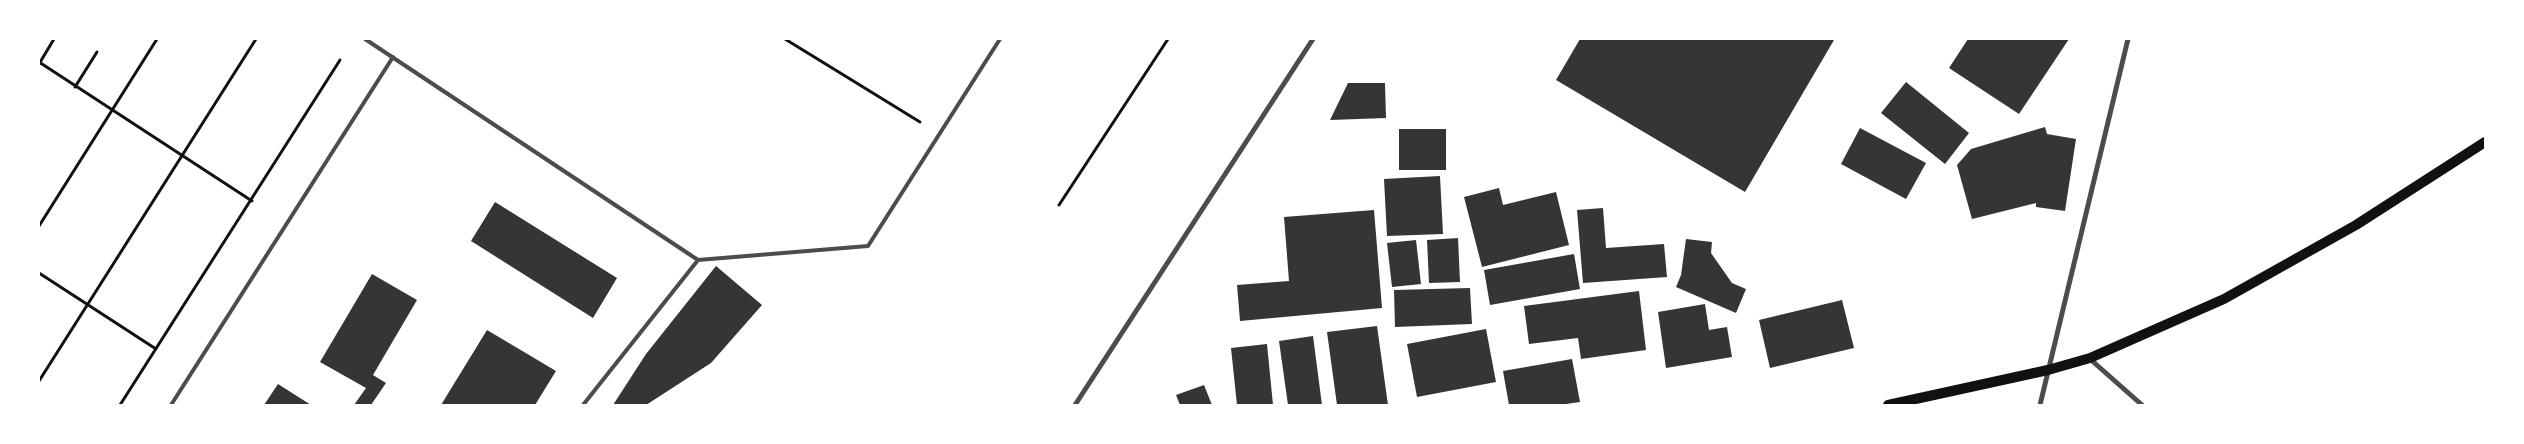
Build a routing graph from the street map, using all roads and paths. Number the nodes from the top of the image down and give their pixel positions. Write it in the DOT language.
graph roads {
  1 [pos="54,39"];
  2 [pos="158,39"];
  3 [pos="256,39"];
  4 [pos="365,39"];
  5 [pos="785,39"];
  6 [pos="1000,39"];
  7 [pos="1168,39"];
  8 [pos="1313,39"];
  9 [pos="2128,39"];
  10 [pos="97,52"];
  11 [pos="393,57"];
  12 [pos="340,60"];
  13 [pos="39,63"];
  14 [pos="75,87"];
  15 [pos="112,110"];
  16 [pos="939,134"];
  17 [pos="2485,142"];
  18 [pos="183,154"];
  19 [pos="252,201"];
  20 [pos="1060,205"];
  21 [pos="39,226"];
  22 [pos="698,260"];
  23 [pos="39,273"];
  24 [pos="87,304"];
  25 [pos="156,349"];
  26 [pos="2090,358"];
  27 [pos="2048,370"];
  28 [pos="39,381"];
  29 [pos="120,405"];
  30 [pos="171,405"];
  31 [pos="583,405"];
  32 [pos="1075,405"];
  33 [pos="1888,405"];
  34 [pos="2040,405"];
  35 [pos="2142,405"];
  1 -- 13 [label="path"];
  2 -- 15 [label="path"];
  3 -- 18 [label="path"];
  4 -- 11 [label="lane"];
  5 -- 16 [label="path"];
  6 -- 16 [label="lane"];
  7 -- 20 [label="path"];
  8 -- 32 [label="street"];
  9 -- 27 [label="street"];
  10 -- 14 [label="path"];
  11 -- 22 [label="lane"];
  11 -- 30 [label="lane"];
  12 -- 19 [label="path"];
  13 -- 14 [label="path"];
  14 -- 15 [label="path"];
  15 -- 18 [label="path"];
  15 -- 21 [label="path"];
  16 -- 22 [label="lane"];
  17 -- 26 [label="main road"];
  18 -- 19 [label="path"];
  18 -- 24 [label="path"];
  19 -- 25 [label="path"];
  22 -- 31 [label="lane"];
  23 -- 24 [label="path"];
  24 -- 25 [label="path"];
  24 -- 28 [label="path"];
  25 -- 29 [label="path"];
  26 -- 27 [label="main road"];
  26 -- 35 [label="street"];
  27 -- 33 [label="main road"];
  27 -- 34 [label="street"];
}
